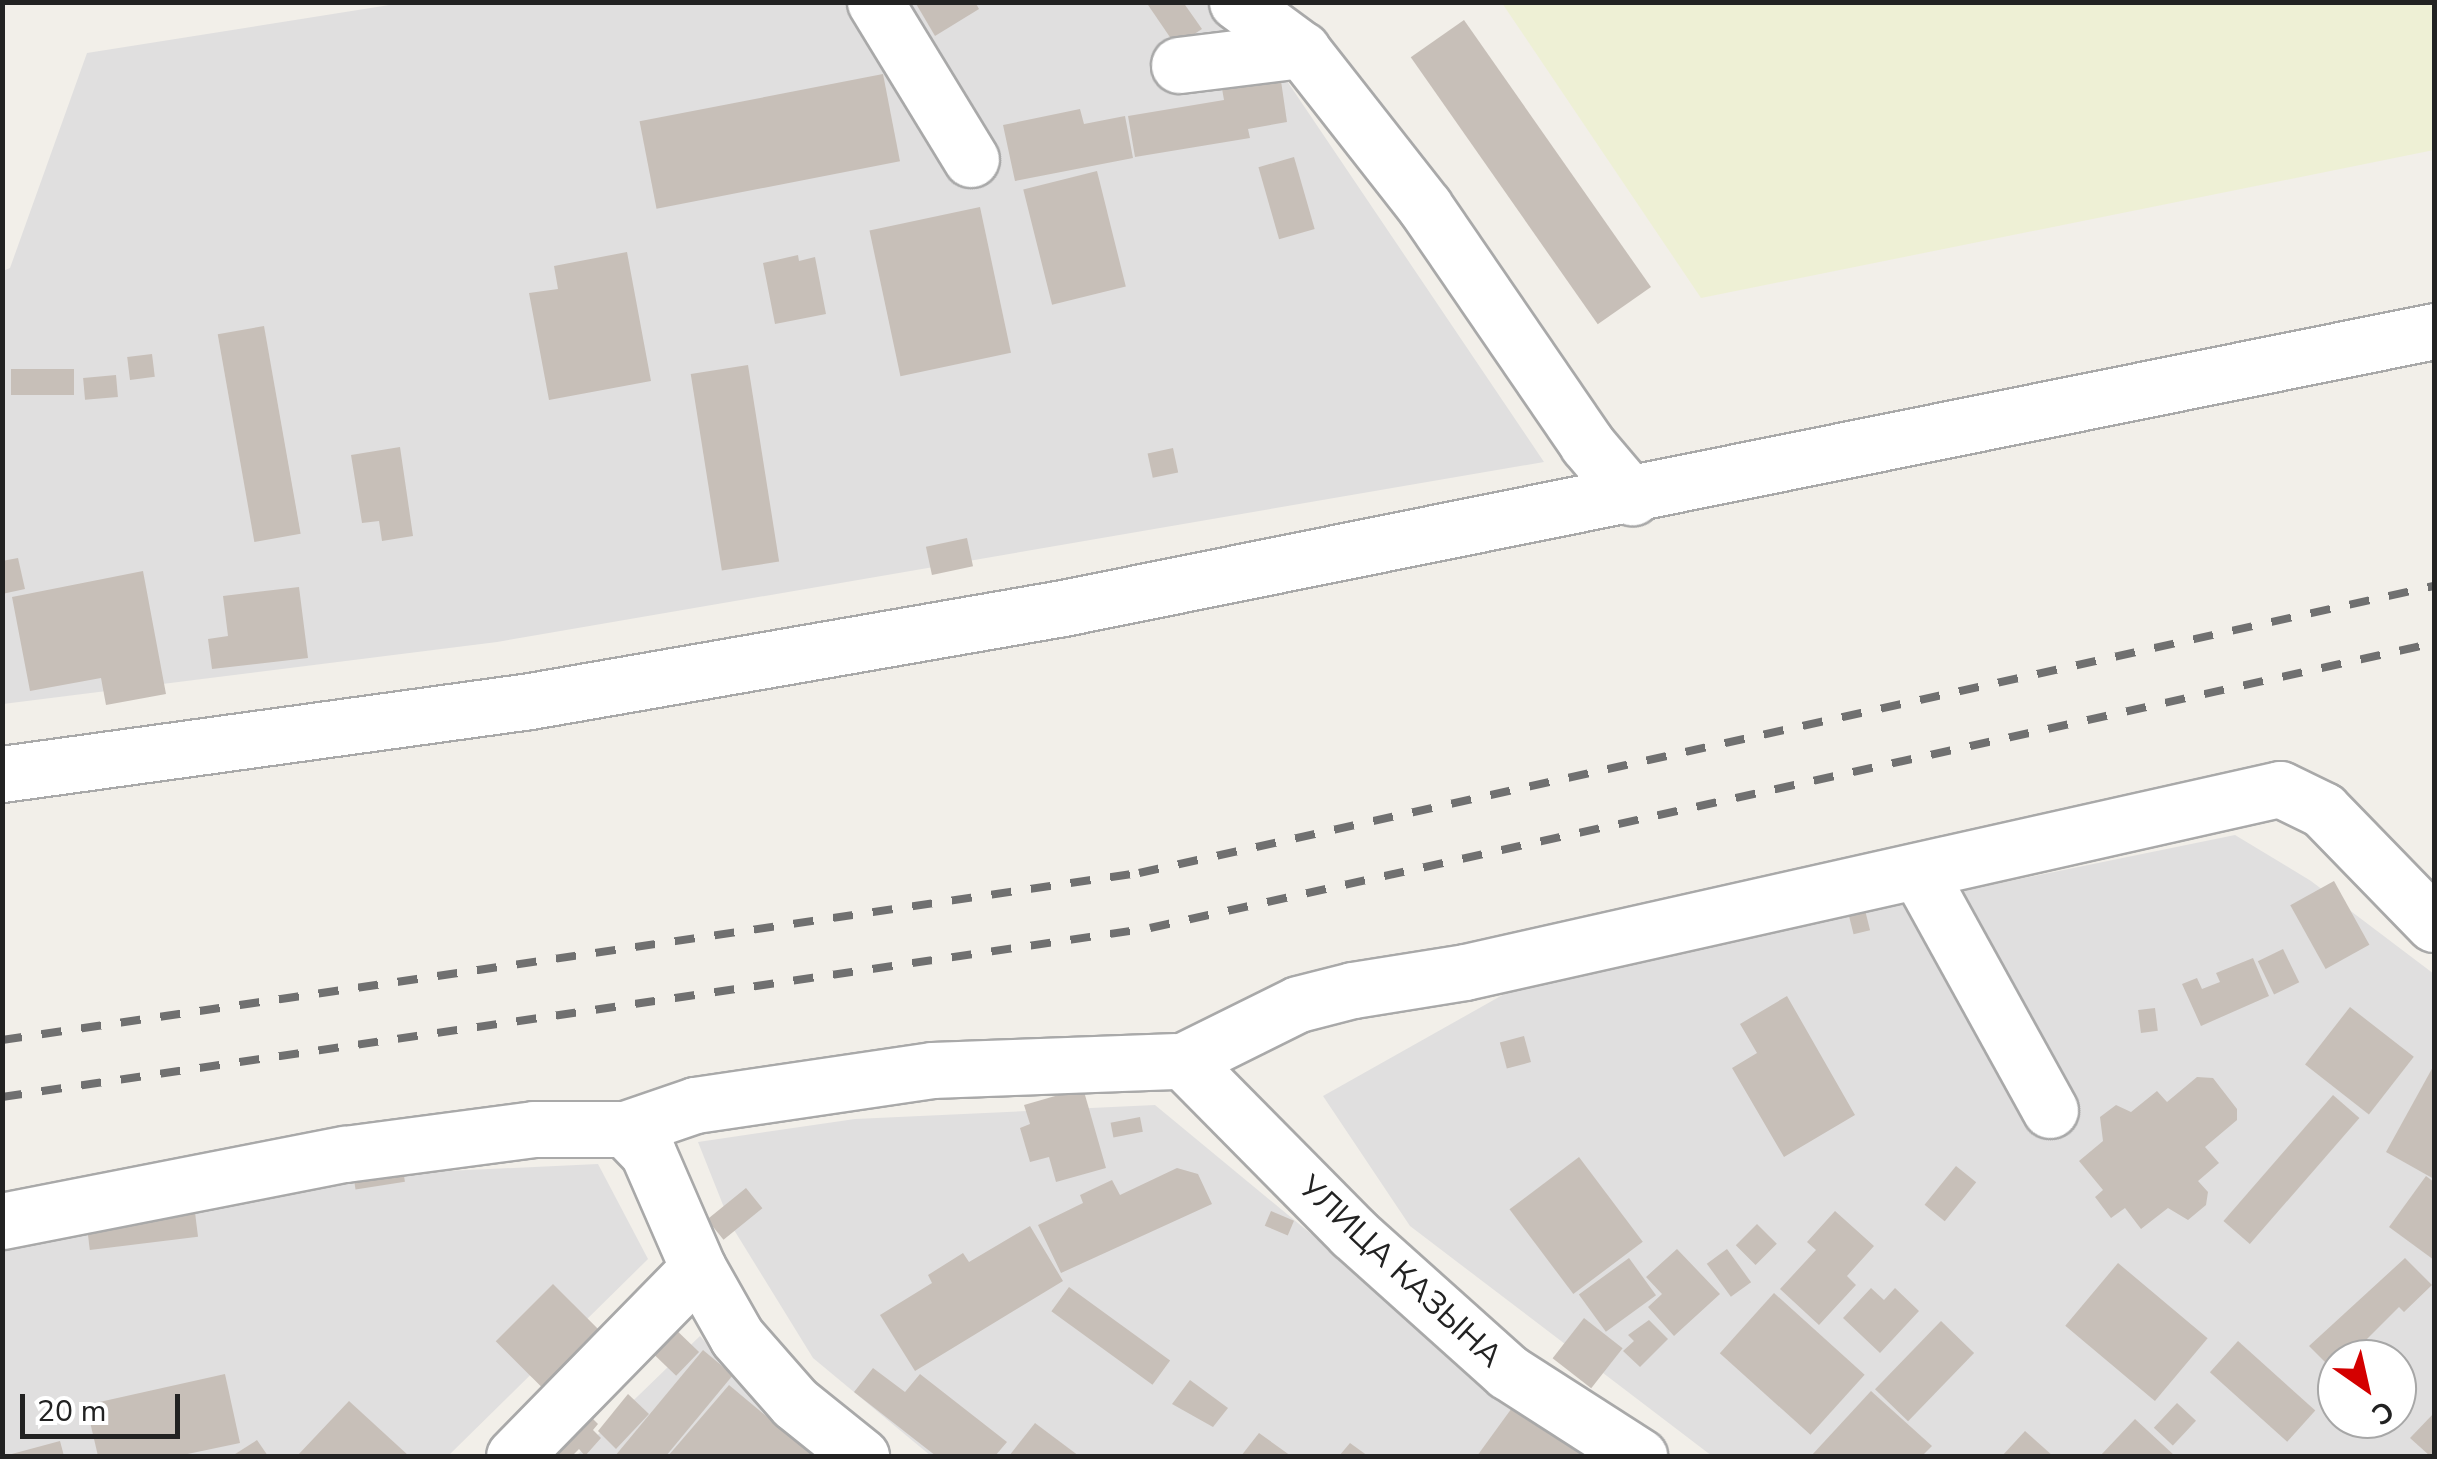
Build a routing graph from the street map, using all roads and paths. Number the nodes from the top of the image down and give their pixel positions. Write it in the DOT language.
graph roads {
  1 [pos="875,2"];
  2 [pos="1238,2"];
  3 [pos="1302,50"];
  4 [pos="1179,65"];
  5 [pos="971,159"];
  6 [pos="2434,340"];
  7 [pos="1632,497"];
  8 [pos="2,774"];
  9 [pos="1918,871"];
  10 [pos="2434,924"];
  11 [pos="1183,1061"];
  12 [pos="2050,1110"];
  13 [pos="625,1129"];
  14 [pos="2,1220"];
  15 [pos="698,1268"];
  16 [pos="514,1456"];
  17 [pos="861,1456"];
  18 [pos="1639,1456"];
  1 -- 5 [label="street"];
  2 -- 3 [label="street"];
  3 -- 4 [label="street"];
  3 -- 7 [label="street"];
  6 -- 7 [label="street"];
  7 -- 8 [label="street"];
  9 -- 10 [label="street"];
  9 -- 11 [label="street"];
  9 -- 12 [label="street"];
  11 -- 13 [label="street"];
  11 -- 18 [label="street, УЛИЦА КАЗЫНА"];
  13 -- 14 [label="street"];
  13 -- 15 [label="street"];
  15 -- 16 [label="street"];
  15 -- 17 [label="street"];
}
